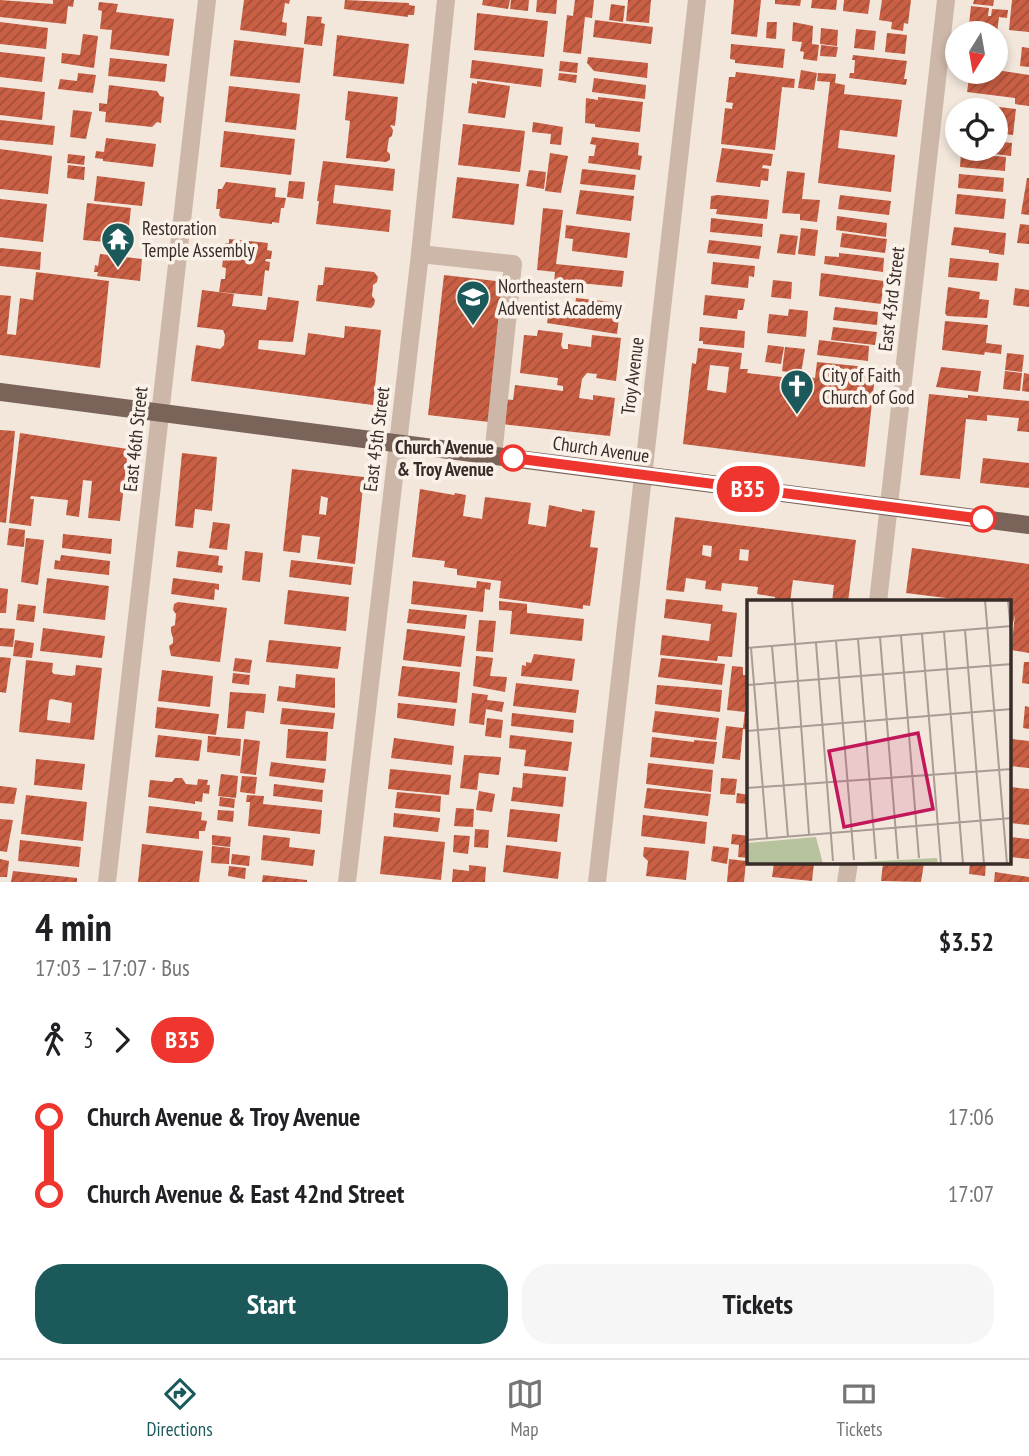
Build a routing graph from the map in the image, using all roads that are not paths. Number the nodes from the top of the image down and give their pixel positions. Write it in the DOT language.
graph roads {
  1 [pos="207,0"];
  2 [pos="446,0"];
  3 [pos="697,0"];
  4 [pos="946,0"];
  5 [pos="420,254"];
  6 [pos="0,392"];
  7 [pos="159,414"];
  8 [pos="397,443"];
  9 [pos="493,456"];
  10 [pos="642,476"];
  11 [pos="888,507"];
  12 [pos="1029,525"];
  13 [pos="877,600"];
  14 [pos="849,864"];
  15 [pos="107,882"];
  16 [pos="347,882"];
  17 [pos="597,882"];
  18 [pos="846,882"];
  1 -- 7 [label="street, East 46th Street"];
  2 -- 5 [label="street, East 45th Street"];
  3 -- 10 [label="street, Troy Avenue"];
  4 -- 11 [label="street, East 43rd Street"];
  5 -- 8 [label="street, East 45th Street"];
  5 -- 9 [label="street"];
  6 -- 7 [label="main road, Church Avenue"];
  7 -- 8 [label="main road, Church Avenue"];
  7 -- 15 [label="street, East 46th Street"];
  8 -- 9 [label="main road, Church Avenue"];
  8 -- 16 [label="street, East 45th Street"];
  9 -- 10 [label="main road, Church Avenue"];
  10 -- 11 [label="main road, Church Avenue"];
  10 -- 17 [label="street, Troy Avenue"];
  11 -- 12 [label="main road, Church Avenue"];
  11 -- 13 [label="street, East 43rd Street"];
  14 -- 18 [label="street"];
}
